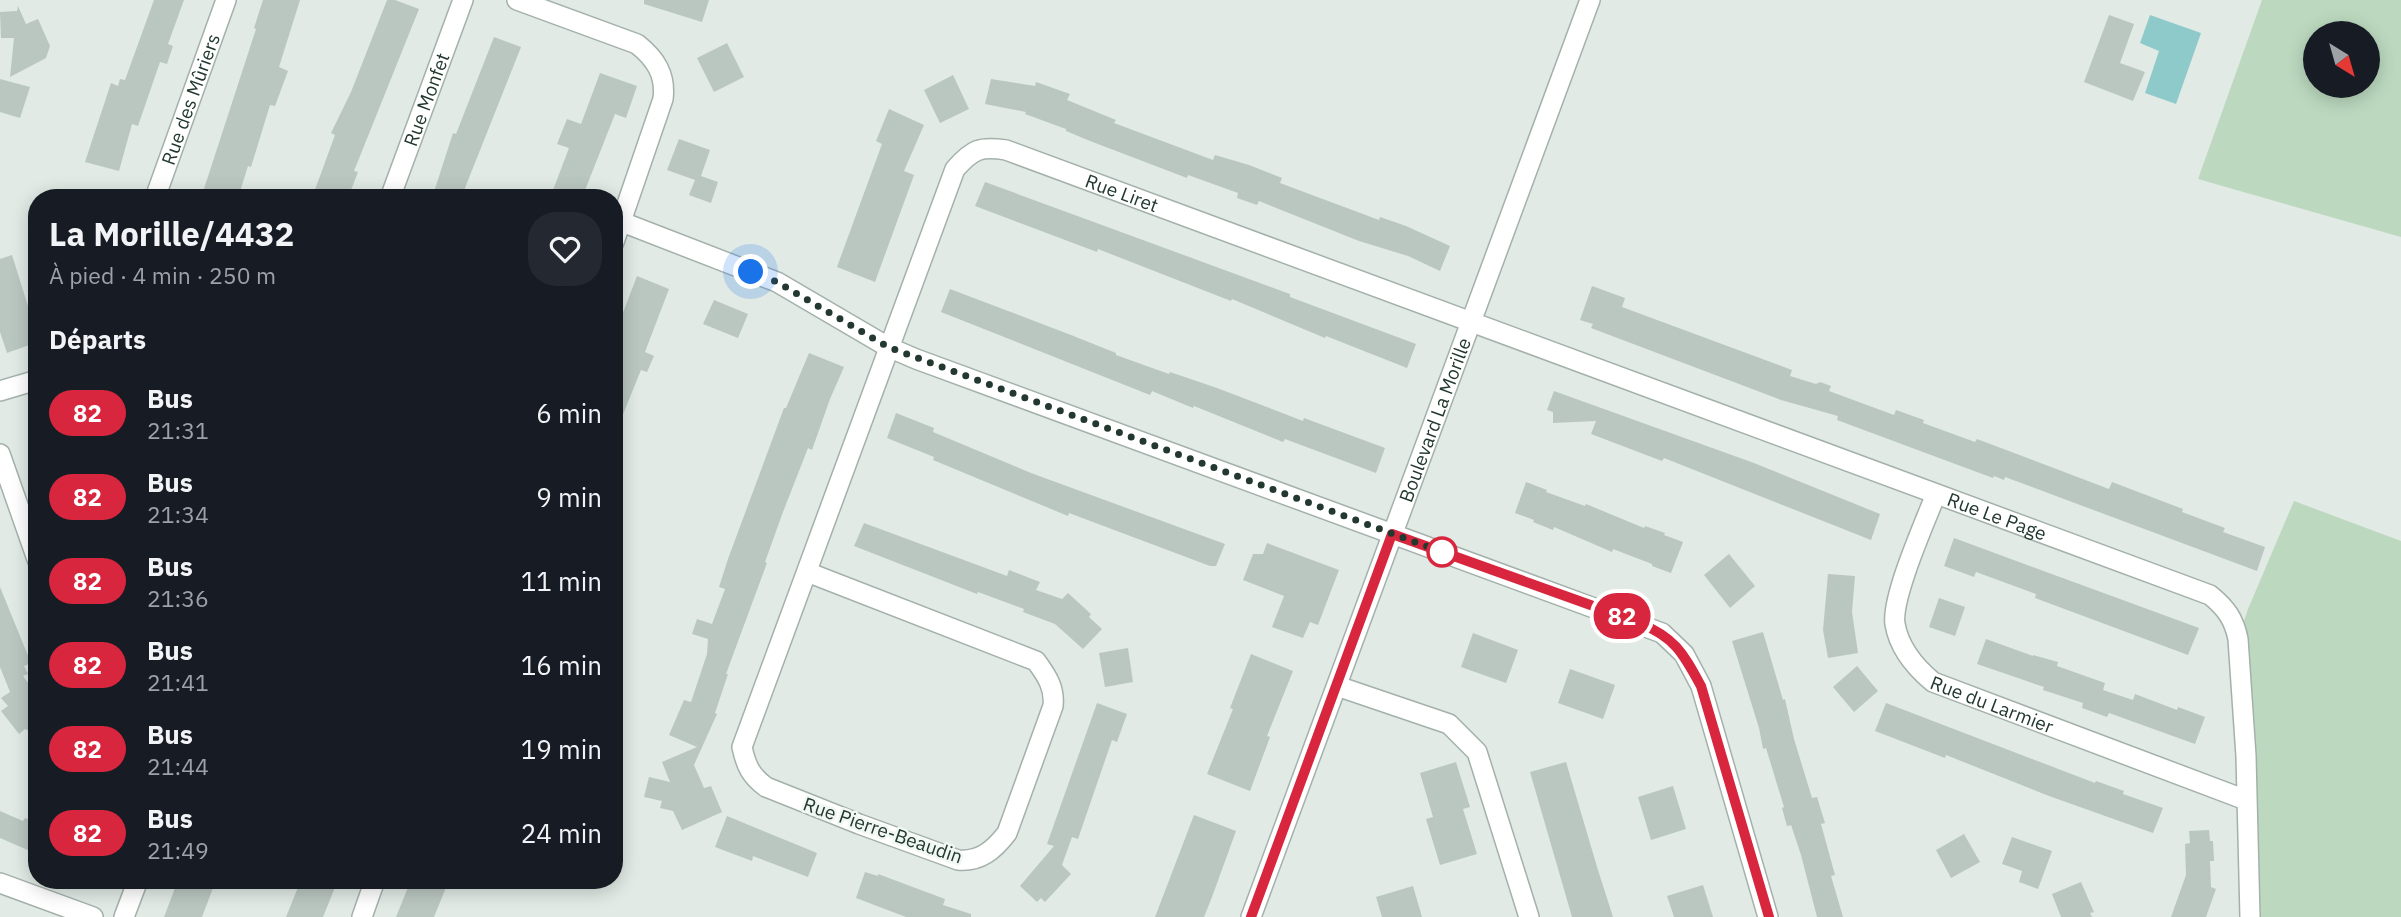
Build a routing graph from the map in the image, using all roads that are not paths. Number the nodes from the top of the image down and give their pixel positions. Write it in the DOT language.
graph roads {
  1 [pos="226,0"];
  2 [pos="463,0"];
  3 [pos="517,0"];
  4 [pos="1590,0"];
  5 [pos="158,189"];
  6 [pos="393,189"];
  7 [pos="623,219"];
  8 [pos="623,222"];
  9 [pos="1473,321"];
  10 [pos="888,347"];
  11 [pos="28,383"];
  12 [pos="0,391"];
  13 [pos="0,454"];
  14 [pos="1936,494"];
  15 [pos="28,533"];
  16 [pos="1392,534"];
  17 [pos="807,572"];
  18 [pos="1337,686"];
  19 [pos="2246,800"];
  20 [pos="0,883"];
  21 [pos="135,889"];
  22 [pos="372,889"];
  23 [pos="93,917"];
  24 [pos="124,917"];
  25 [pos="362,917"];
  26 [pos="1251,917"];
  27 [pos="1529,917"];
  28 [pos="1769,917"];
  29 [pos="2250,917"];
  1 -- 5 [label="street, Rue des Mûriers"];
  2 -- 6 [label="street, Rue Monfet"];
  3 -- 7 [label="street"];
  4 -- 9 [label="street, Boulevard La Morille"];
  8 -- 10 [label="street"];
  9 -- 10 [label="street, Rue Liret"];
  9 -- 14 [label="street, Rue Le Page"];
  9 -- 16 [label="street, Boulevard La Morille"];
  10 -- 16 [label="street"];
  10 -- 17 [label="street, Rue Pierre-Beaudin"];
  11 -- 12 [label="street"];
  13 -- 15 [label="street"];
  14 -- 19 [label="street, Rue Le Page"];
  14 -- 19 [label="street, Rue du Larmier"];
  16 -- 18 [label="street, Boulevard La Morille"];
  16 -- 28 [label="street"];
  17 -- 17 [label="street, Rue Pierre-Beaudin"];
  18 -- 26 [label="street, Boulevard La Morille"];
  18 -- 27 [label="street"];
  19 -- 29 [label="street, Rue Le Page"];
  20 -- 23 [label="street"];
  21 -- 24 [label="street"];
  22 -- 25 [label="street"];
}
